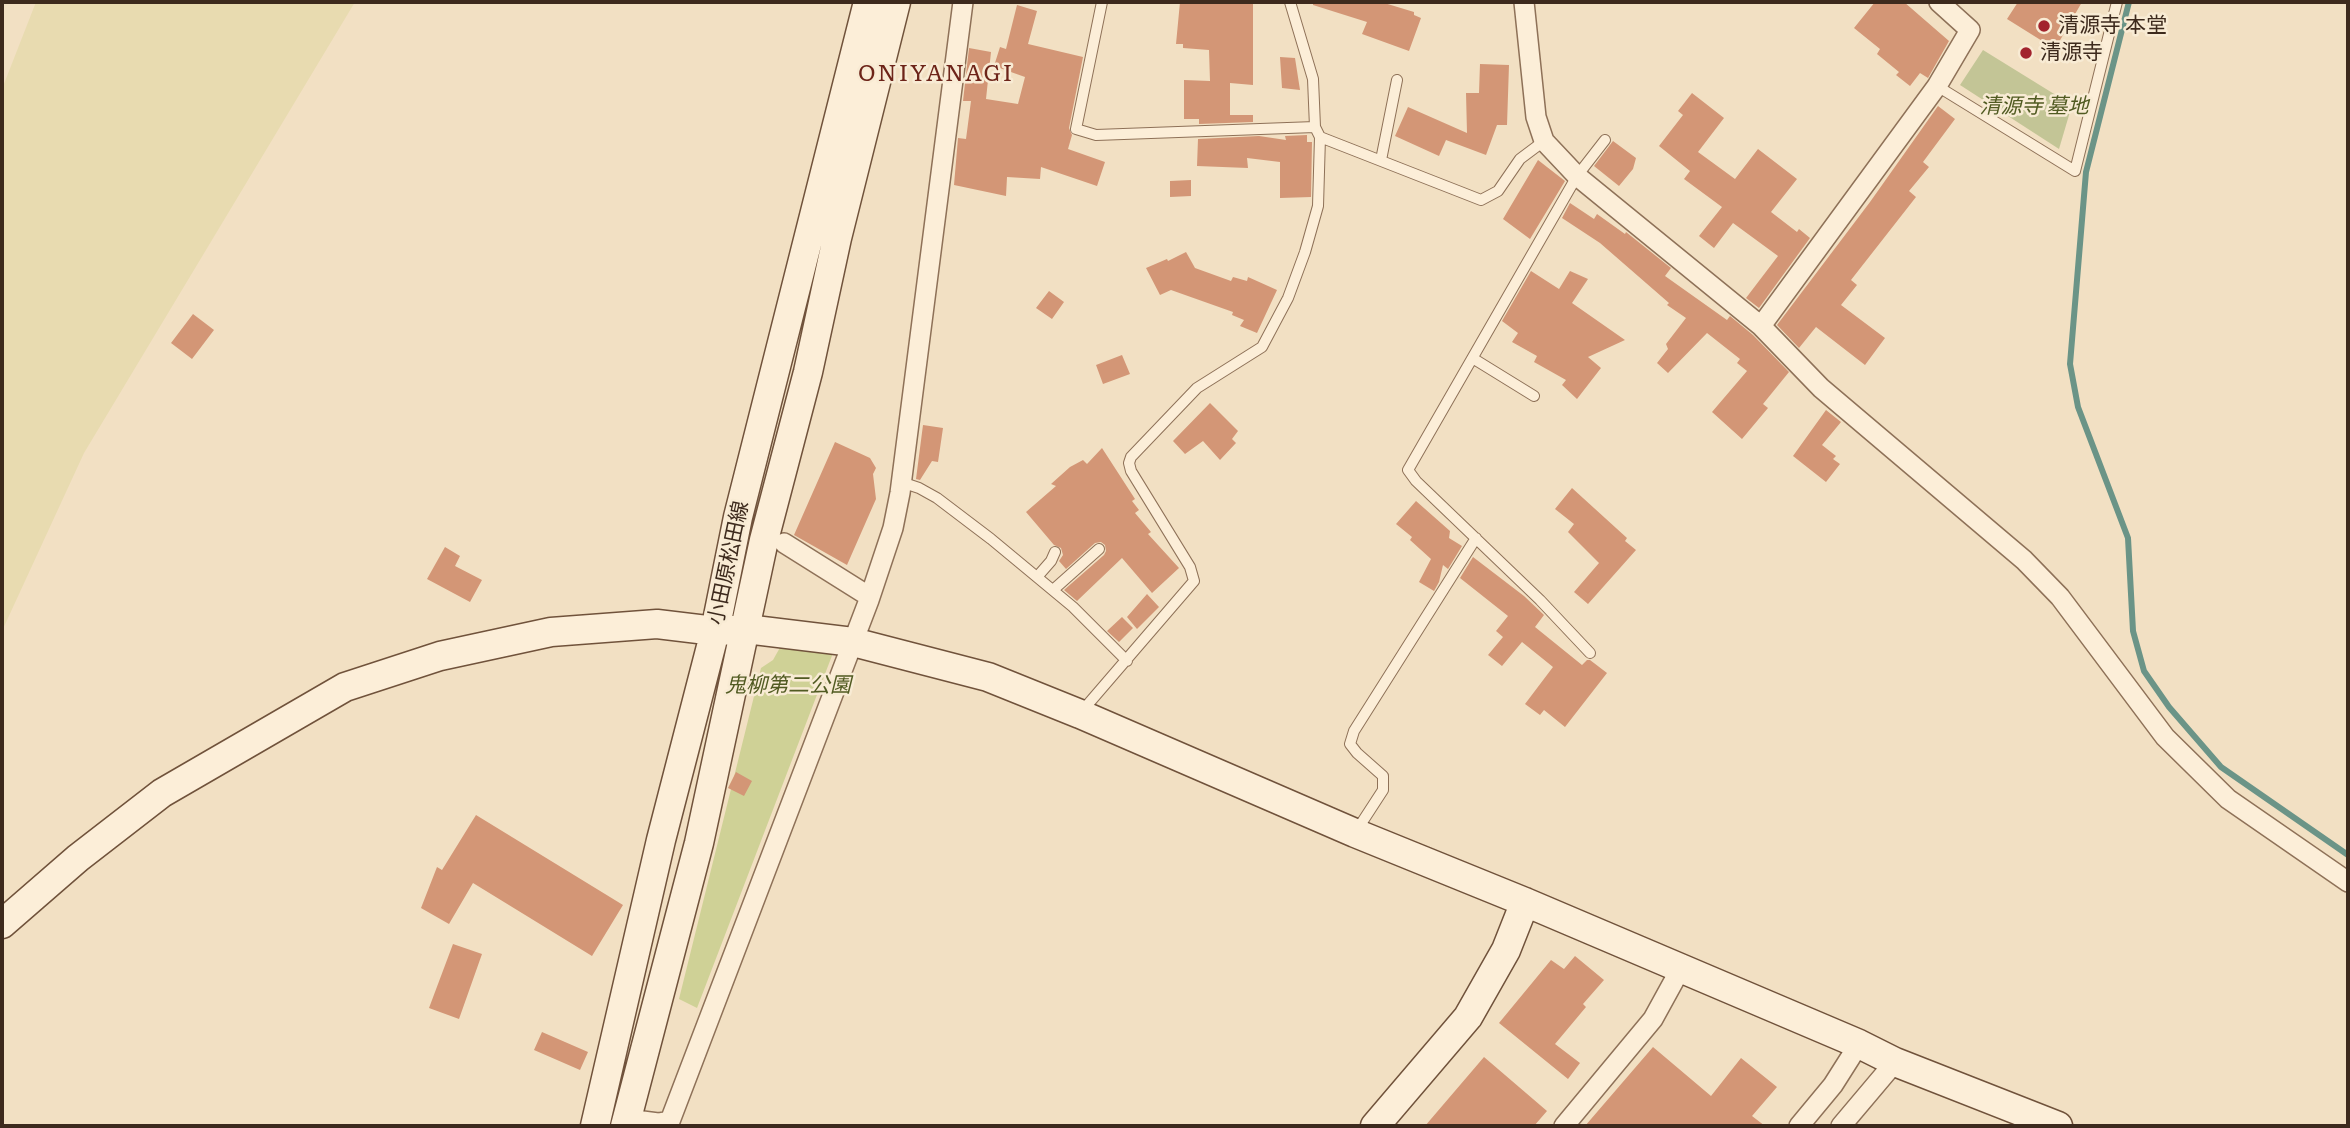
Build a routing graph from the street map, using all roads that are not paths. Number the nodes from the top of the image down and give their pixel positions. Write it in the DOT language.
graph roads {
  1 [pos="868,2"];
  2 [pos="896,2"];
  3 [pos="963,2"];
  4 [pos="1102,2"];
  5 [pos="1290,2"];
  6 [pos="1524,2"];
  7 [pos="1939,2"];
  8 [pos="2117,2"];
  9 [pos="1397,80"];
  10 [pos="1937,86"];
  11 [pos="1317,132"];
  12 [pos="1605,140"];
  13 [pos="1544,141"];
  14 [pos="1381,160"];
  15 [pos="1577,176"];
  16 [pos="1761,326"];
  17 [pos="1474,359"];
  18 [pos="1534,396"];
  19 [pos="901,482"];
  20 [pos="1476,538"];
  21 [pos="784,543"];
  22 [pos="1099,549"];
  23 [pos="1055,552"];
  24 [pos="1037,577"];
  25 [pos="1054,590"];
  26 [pos="870,597"];
  27 [pos="746,629"];
  28 [pos="715,631"];
  29 [pos="853,642"];
  30 [pos="1590,653"];
  31 [pos="1127,661"];
  32 [pos="1080,714"];
  33 [pos="1355,833"];
  34 [pos="2348,882"];
  35 [pos="1525,902"];
  36 [pos="2,924"];
  37 [pos="1682,968"];
  38 [pos="1860,1045"];
  39 [pos="1895,1062"];
  40 [pos="626,1122"];
  41 [pos="595,1126"];
  42 [pos="1375,1126"];
  43 [pos="1564,1126"];
  44 [pos="1799,1126"];
  45 [pos="1841,1126"];
  46 [pos="2058,1126"];
  1 -- 28 [label="street, 小田原松田線"];
  2 -- 27 [label="street, 小田原松田線"];
  3 -- 19 [label="street"];
  4 -- 11 [label="lane"];
  5 -- 11 [label="lane"];
  6 -- 13 [label="street"];
  7 -- 10 [label="street"];
  8 -- 10 [label="lane"];
  9 -- 14 [label="lane"];
  10 -- 16 [label="street"];
  11 -- 14 [label="lane"];
  11 -- 31 [label="lane"];
  12 -- 15 [label="lane"];
  13 -- 14 [label="lane"];
  13 -- 15 [label="street"];
  15 -- 16 [label="street"];
  15 -- 17 [label="lane"];
  16 -- 34 [label="street"];
  17 -- 18 [label="lane"];
  17 -- 20 [label="lane"];
  19 -- 24 [label="lane"];
  19 -- 26 [label="street"];
  20 -- 30 [label="lane"];
  20 -- 33 [label="lane"];
  21 -- 26 [label="street"];
  22 -- 25 [label="lane"];
  23 -- 24 [label="lane"];
  24 -- 25 [label="lane"];
  25 -- 31 [label="lane"];
  26 -- 29 [label="street"];
  27 -- 28 [label="street"];
  27 -- 29 [label="street"];
  27 -- 40 [label="street, 小田原松田線"];
  28 -- 36 [label="street"];
  28 -- 41 [label="street, 小田原松田線"];
  29 -- 32 [label="street"];
  29 -- 40 [label="street"];
  31 -- 32 [label="lane"];
  32 -- 33 [label="street"];
  33 -- 35 [label="street"];
  35 -- 37 [label="street"];
  35 -- 42 [label="street"];
  37 -- 38 [label="street"];
  37 -- 43 [label="street"];
  38 -- 39 [label="street"];
  38 -- 44 [label="street"];
  39 -- 45 [label="street"];
  39 -- 46 [label="street"];
}
